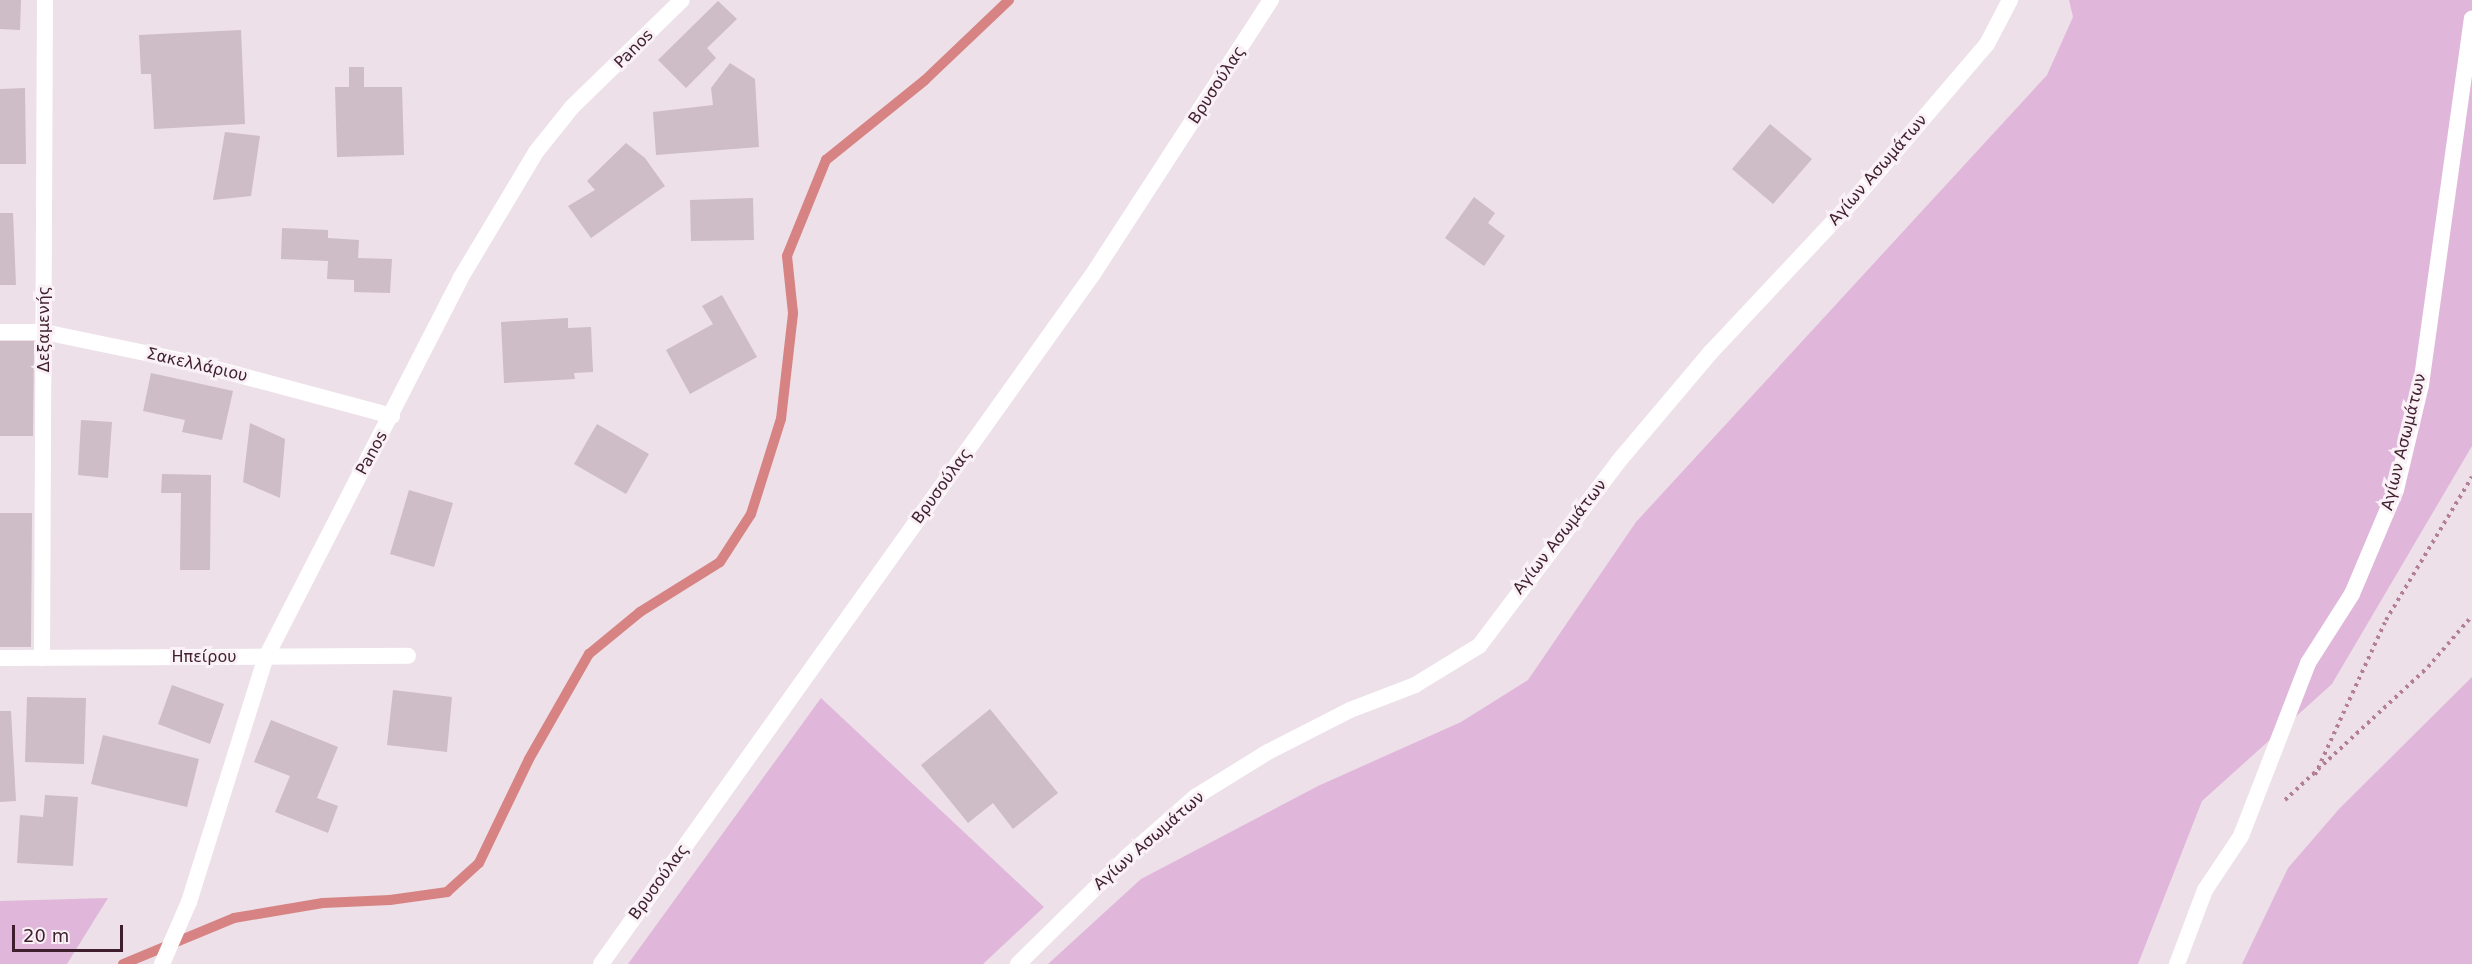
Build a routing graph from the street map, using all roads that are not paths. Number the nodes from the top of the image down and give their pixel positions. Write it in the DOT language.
graph roads {
  1 [pos="45,0"];
  2 [pos="682,0"];
  3 [pos="1271,0"];
  4 [pos="2010,0"];
  5 [pos="2472,19"];
  6 [pos="0,332"];
  7 [pos="44,332"];
  8 [pos="392,416"];
  9 [pos="408,656"];
  10 [pos="266,657"];
  11 [pos="0,658"];
  12 [pos="42,658"];
  13 [pos="162,964"];
  14 [pos="601,964"];
  15 [pos="1018,964"];
  16 [pos="2177,964"];
  1 -- 7 [label="street, Δεξαμενής"];
  2 -- 8 [label="street, Panos"];
  3 -- 14 [label="street, Βρυσούλας"];
  4 -- 15 [label="street, Αγίων Ασωμάτων"];
  5 -- 16 [label="street, Αγίων Ασωμάτων"];
  6 -- 7 [label="street, Σακελλάριου"];
  7 -- 8 [label="street, Σακελλάριου"];
  7 -- 12 [label="street, Δεξαμενής"];
  8 -- 10 [label="street, Panos"];
  9 -- 10 [label="street, Ηπείρου"];
  10 -- 12 [label="street, Ηπείρου"];
  10 -- 13 [label="street, Panos"];
  11 -- 12 [label="street, Ηπείρου"];
}
